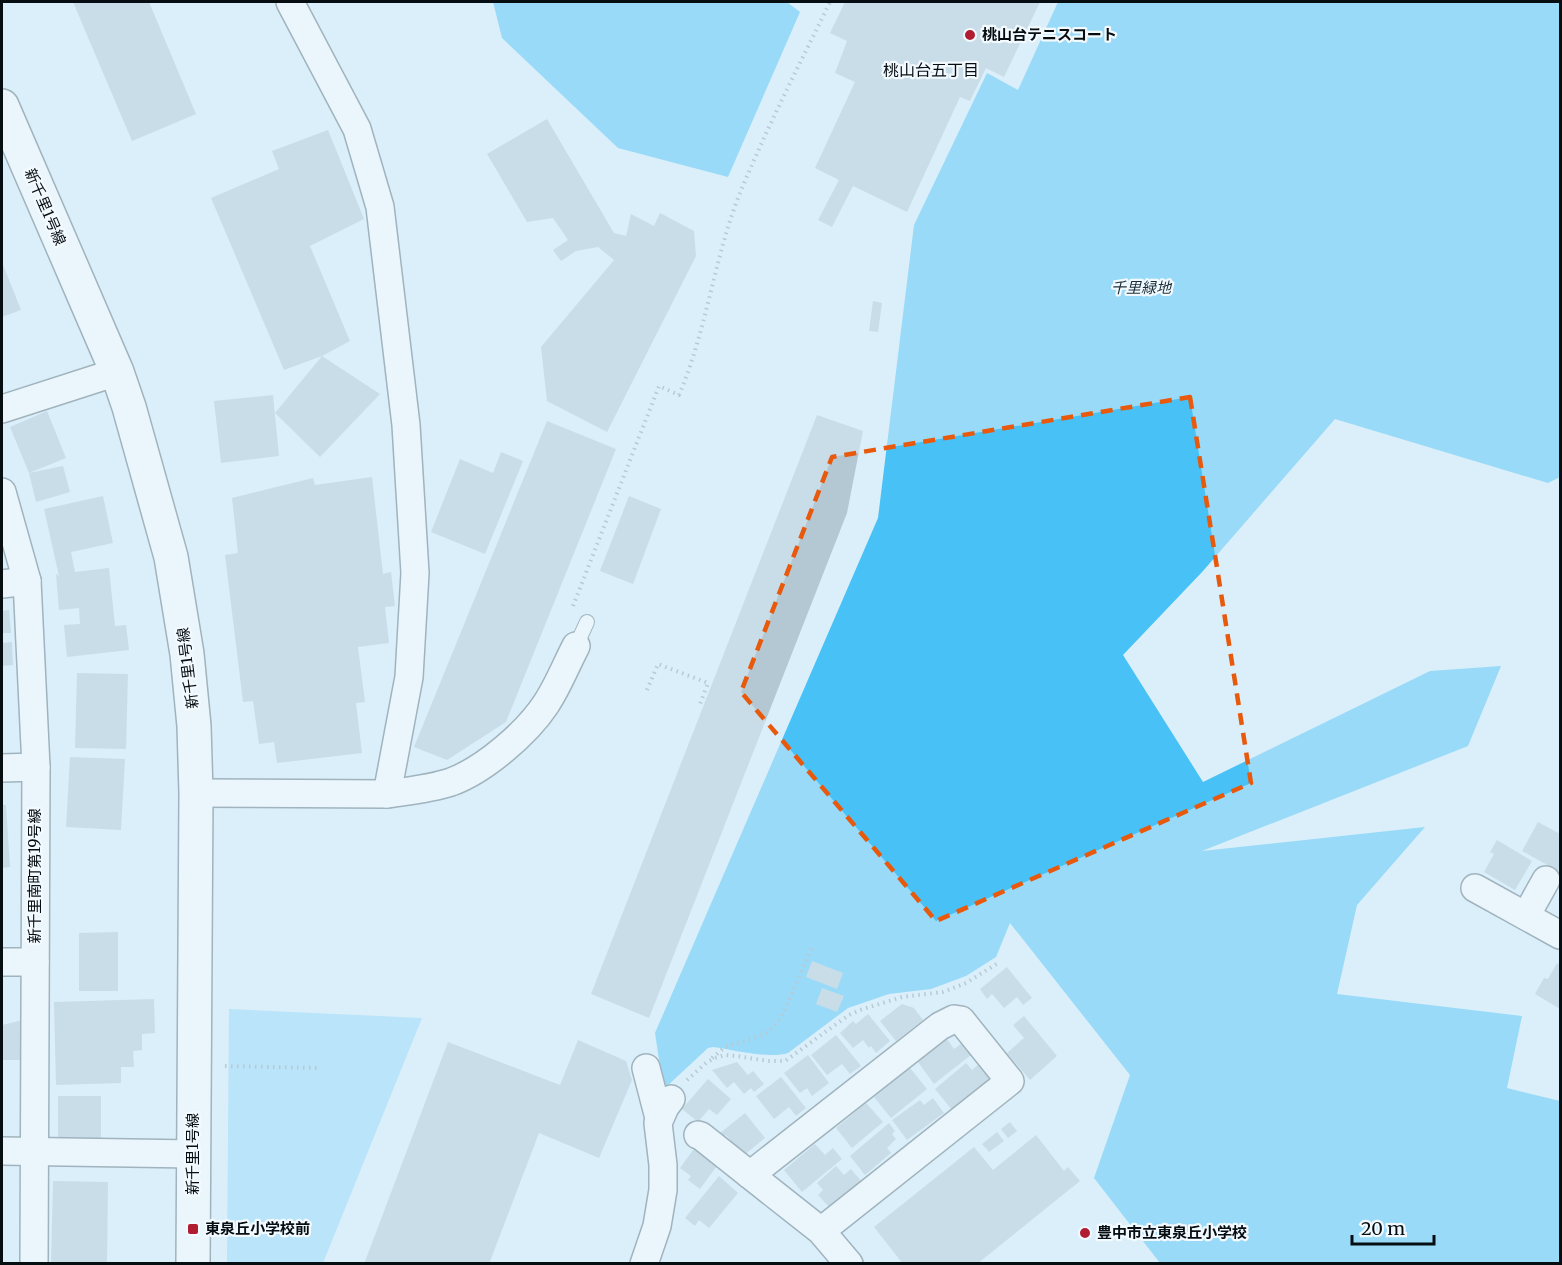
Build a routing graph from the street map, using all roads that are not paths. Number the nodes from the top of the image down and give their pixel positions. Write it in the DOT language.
graph roads {
  1 [pos="290,2"];
  2 [pos="2,106"];
  3 [pos="117,372"];
  4 [pos="2,409"];
  5 [pos="2,492"];
  6 [pos="14,583"];
  7 [pos="587,622"];
  8 [pos="576,646"];
  9 [pos="36,767"];
  10 [pos="2,768"];
  11 [pos="196,793"];
  12 [pos="387,794"];
  13 [pos="1546,880"];
  14 [pos="1476,888"];
  15 [pos="1526,916"];
  16 [pos="1560,934"];
  17 [pos="2,962"];
  18 [pos="35,962"];
  19 [pos="646,1068"];
  20 [pos="698,1135"];
  21 [pos="2,1150"];
  22 [pos="34,1150"];
  23 [pos="193,1154"];
  24 [pos="750,1175"];
  25 [pos="821,1231"];
  26 [pos="34,1263"];
  27 [pos="193,1263"];
  28 [pos="644,1263"];
  29 [pos="849,1263"];
  1 -- 12 [label="street"];
  2 -- 3 [label="street, 新千里1号線"];
  3 -- 4 [label="street"];
  3 -- 11 [label="street, 新千里1号線"];
  5 -- 6 [label="street, 新千里南町第19号線"];
  6 -- 9 [label="street, 新千里南町第19号線"];
  7 -- 8 [label="lane"];
  8 -- 12 [label="street"];
  9 -- 10 [label="street"];
  9 -- 18 [label="street, 新千里南町第19号線"];
  11 -- 12 [label="street"];
  11 -- 23 [label="street, 新千里1号線"];
  13 -- 15 [label="street"];
  14 -- 15 [label="street"];
  15 -- 16 [label="street"];
  17 -- 18 [label="street"];
  18 -- 22 [label="street, 新千里南町第19号線"];
  19 -- 28 [label="street"];
  20 -- 24 [label="street"];
  21 -- 22 [label="street"];
  22 -- 23 [label="street"];
  22 -- 26 [label="street, 新千里南町第19号線"];
  23 -- 27 [label="street, 新千里1号線"];
  24 -- 25 [label="street"];
  24 -- 25 [label="street"];
  25 -- 29 [label="street"];
}
